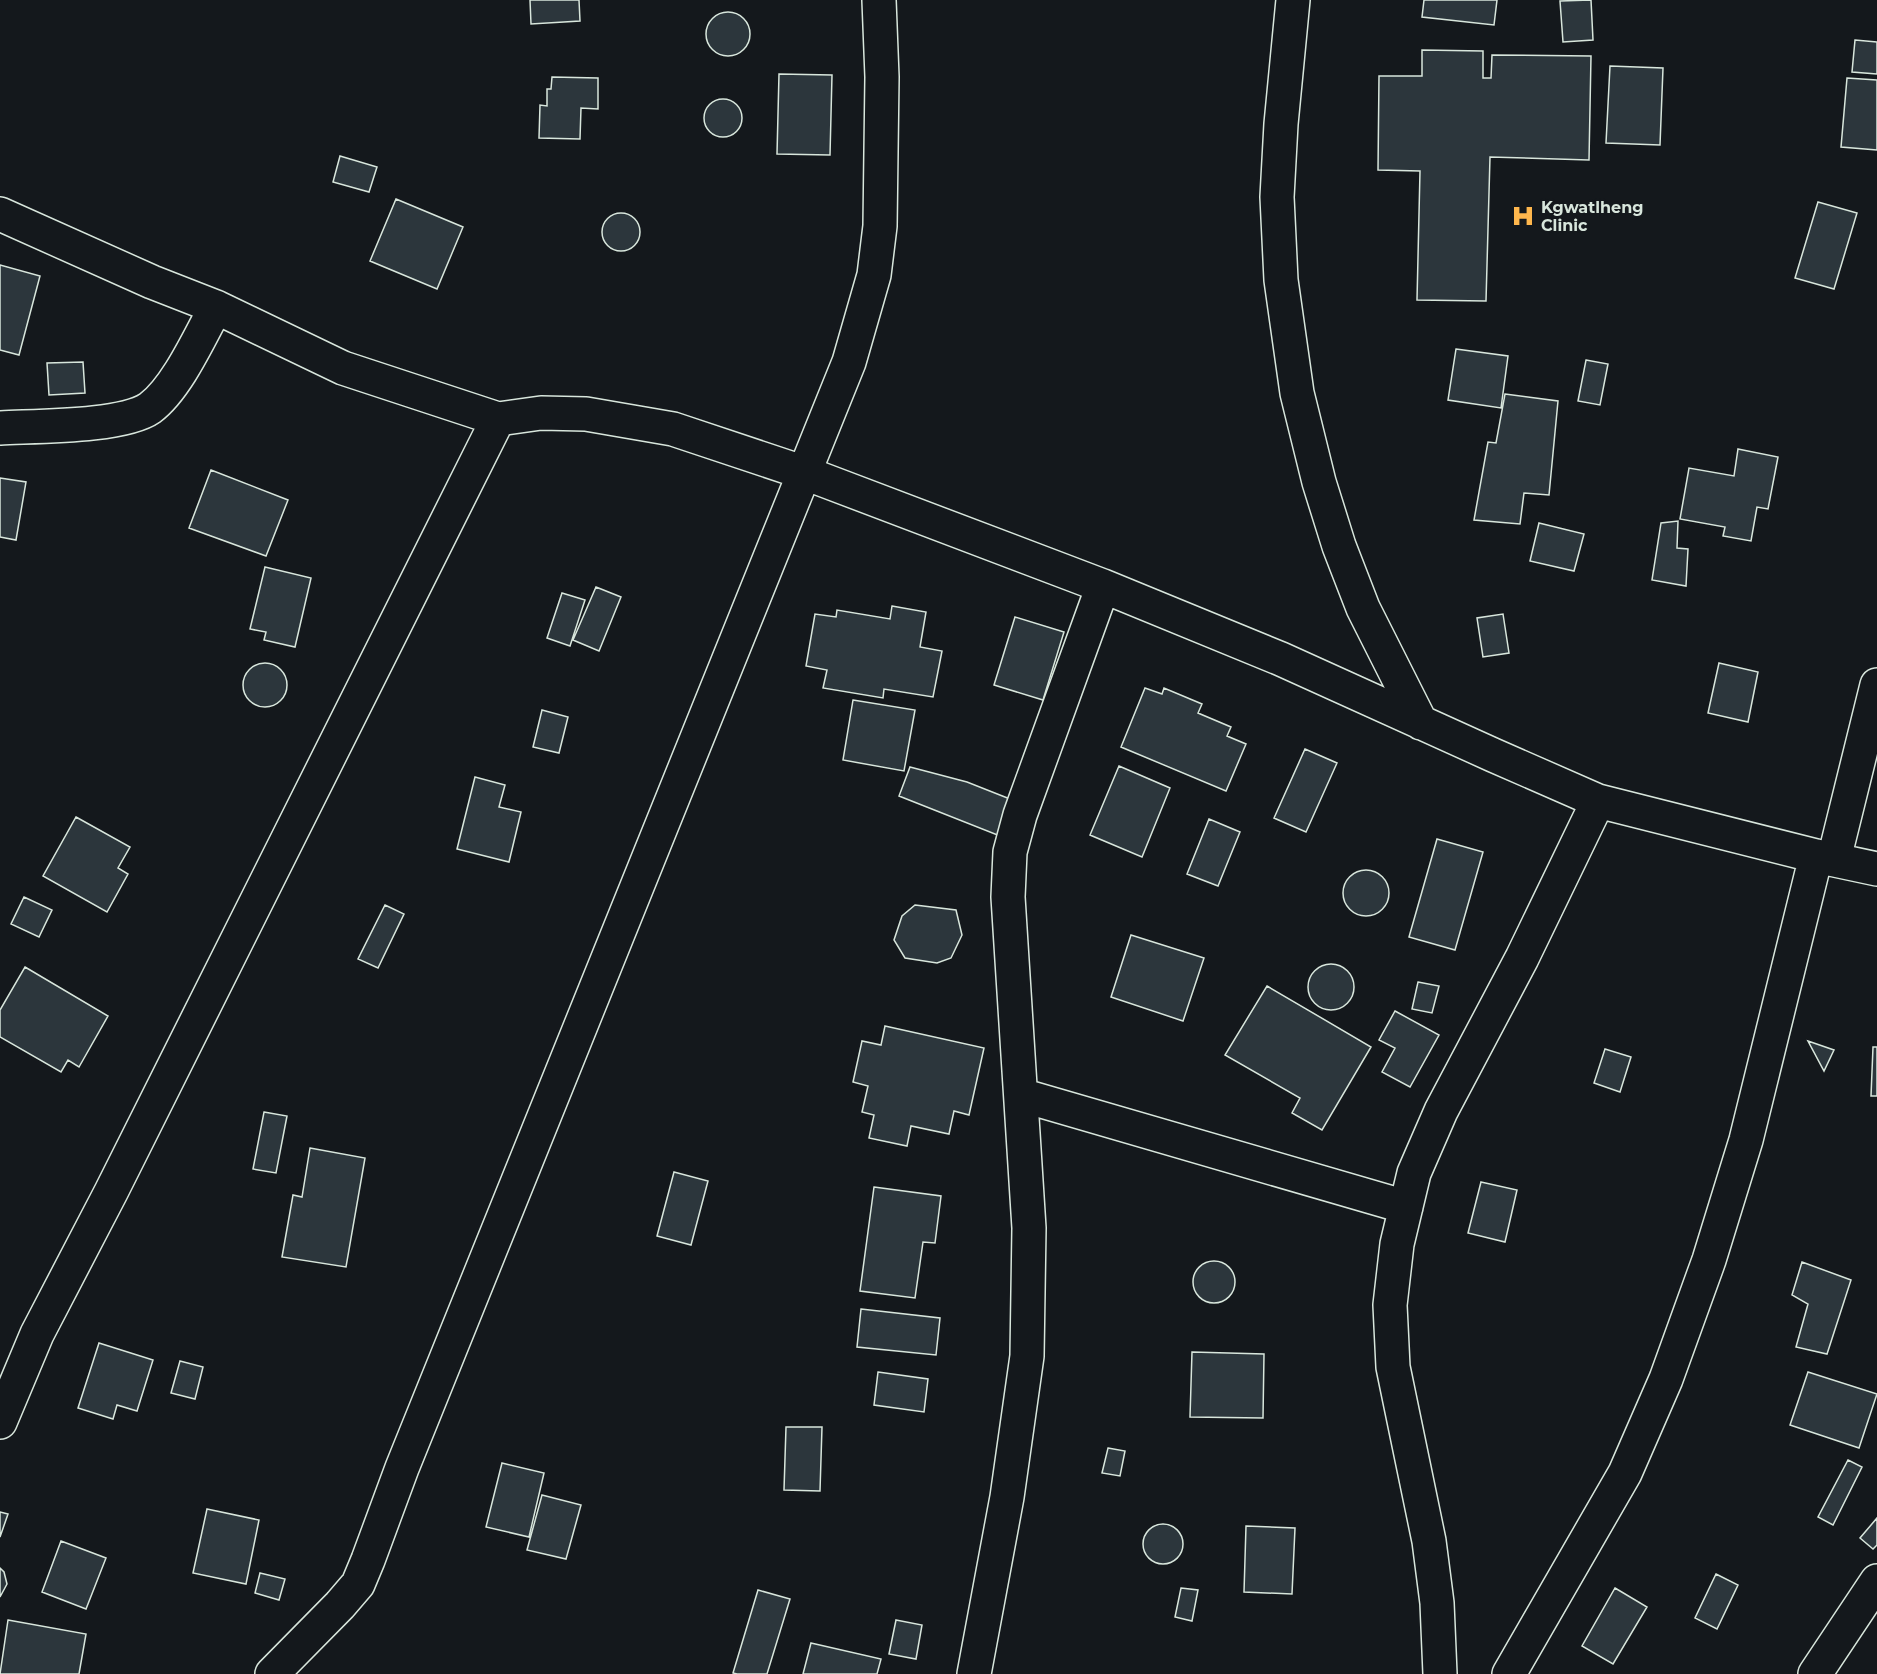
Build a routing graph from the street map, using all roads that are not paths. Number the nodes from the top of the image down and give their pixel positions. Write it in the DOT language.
graph roads {
  1 [pos="879,0"];
  2 [pos="1293,0"];
  3 [pos="0,214"];
  4 [pos="216,307"];
  5 [pos="498,419"];
  6 [pos="0,428"];
  7 [pos="805,473"];
  8 [pos="1103,586"];
  9 [pos="1877,685"];
  10 [pos="1421,723"];
  11 [pos="1598,801"];
  12 [pos="1825,858"];
  13 [pos="1877,868"];
  14 [pos="1021,1095"];
  15 [pos="1406,1207"];
  16 [pos="0,1422"];
  17 [pos="1877,1581"];
  18 [pos="272,1674"];
  19 [pos="974,1674"];
  20 [pos="1440,1674"];
  21 [pos="1509,1674"];
  22 [pos="1815,1674"];
  1 -- 7 [label="street"];
  2 -- 10 [label="street"];
  3 -- 4 [label="street"];
  4 -- 5 [label="street"];
  4 -- 6 [label="street"];
  5 -- 7 [label="street"];
  5 -- 16 [label="street"];
  7 -- 8 [label="street"];
  7 -- 18 [label="street"];
  8 -- 10 [label="street"];
  8 -- 14 [label="street"];
  9 -- 12 [label="street"];
  10 -- 11 [label="street"];
  11 -- 12 [label="street"];
  11 -- 15 [label="street"];
  12 -- 13 [label="street"];
  12 -- 21 [label="street"];
  14 -- 15 [label="street"];
  14 -- 19 [label="street"];
  15 -- 20 [label="street"];
  17 -- 22 [label="street"];
}
